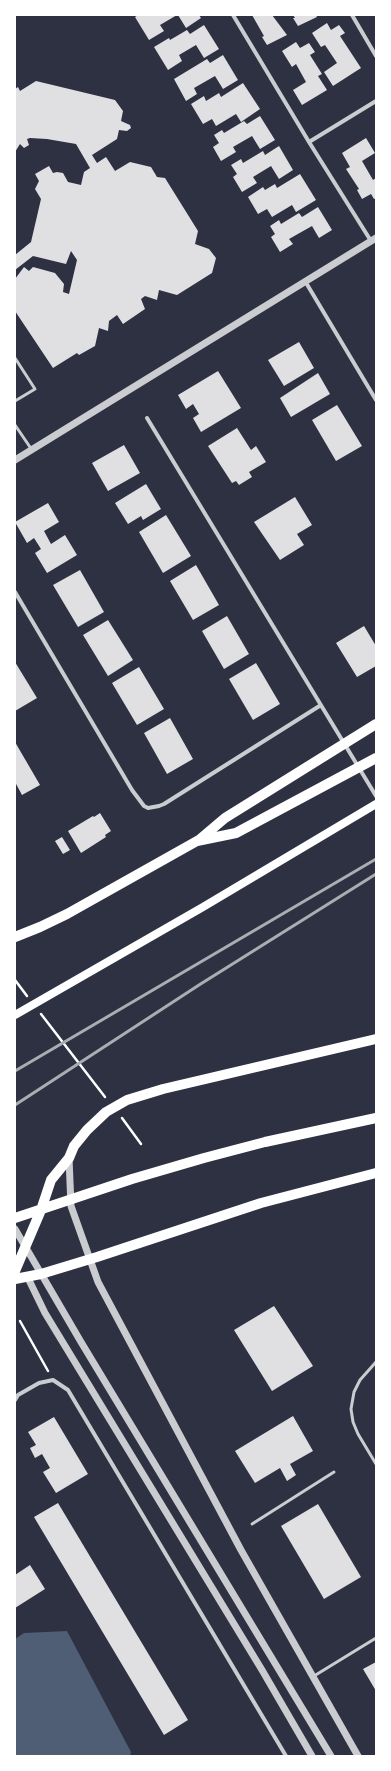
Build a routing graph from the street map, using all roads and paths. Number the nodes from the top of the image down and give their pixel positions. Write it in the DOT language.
graph roads {
  1 [pos="233,15"];
  2 [pos="352,15"];
  3 [pos="376,56"];
  4 [pos="376,102"];
  5 [pos="308,142"];
  6 [pos="374,239"];
  7 [pos="304,281"];
  8 [pos="15,358"];
  9 [pos="376,400"];
  10 [pos="15,401"];
  11 [pos="146,418"];
  12 [pos="15,425"];
  13 [pos="32,450"];
  14 [pos="15,460"];
  15 [pos="15,592"];
  16 [pos="321,705"];
  17 [pos="376,724"];
  18 [pos="376,758"];
  19 [pos="376,796"];
  20 [pos="376,804"];
  21 [pos="197,841"];
  22 [pos="15,937"];
  23 [pos="15,980"];
  24 [pos="30,999"];
  25 [pos="39,1012"];
  26 [pos="15,1015"];
  27 [pos="376,1039"];
  28 [pos="107,1099"];
  29 [pos="121,1118"];
  30 [pos="376,1118"];
  31 [pos="141,1144"];
  32 [pos="69,1158"];
  33 [pos="376,1172"];
  34 [pos="15,1218"];
  35 [pos="15,1229"];
  36 [pos="15,1254"];
  37 [pos="15,1271"];
  38 [pos="40,1274"];
  39 [pos="27,1276"];
  40 [pos="15,1279"];
  41 [pos="20,1321"];
  42 [pos="376,1362"];
  43 [pos="43,1364"];
  44 [pos="15,1400"];
  45 [pos="376,1464"];
  46 [pos="334,1472"];
  47 [pos="252,1524"];
  48 [pos="376,1638"];
  49 [pos="312,1676"];
  50 [pos="286,1756"];
  51 [pos="312,1756"];
  52 [pos="331,1756"];
  53 [pos="358,1756"];
  1 -- 5 [label="street"];
  2 -- 3 [label="street"];
  4 -- 5 [label="street"];
  5 -- 6 [label="street"];
  6 -- 7 [label="street"];
  7 -- 9 [label="street"];
  7 -- 13 [label="street"];
  8 -- 10 [label="lane"];
  11 -- 16 [label="street"];
  12 -- 13 [label="lane"];
  13 -- 14 [label="street"];
  15 -- 16 [label="street"];
  16 -- 19 [label="street"];
  17 -- 21 [label="main road"];
  18 -- 21 [label="main road"];
  20 -- 26 [label="main road"];
  21 -- 22 [label="main road"];
  23 -- 24 [label="path"];
  25 -- 28 [label="path"];
  27 -- 32 [label="main road"];
  29 -- 31 [label="path"];
  30 -- 34 [label="main road"];
  32 -- 37 [label="main road"];
  32 -- 49 [label="street"];
  33 -- 38 [label="main road"];
  35 -- 38 [label="street"];
  36 -- 39 [label="main road"];
  38 -- 39 [label="main road"];
  38 -- 52 [label="street"];
  39 -- 40 [label="main road"];
  39 -- 51 [label="street"];
  41 -- 43 [label="path"];
  42 -- 45 [label="lane"];
  44 -- 50 [label="street"];
  46 -- 47 [label="lane"];
  48 -- 49 [label="lane"];
  49 -- 53 [label="street"];
}
